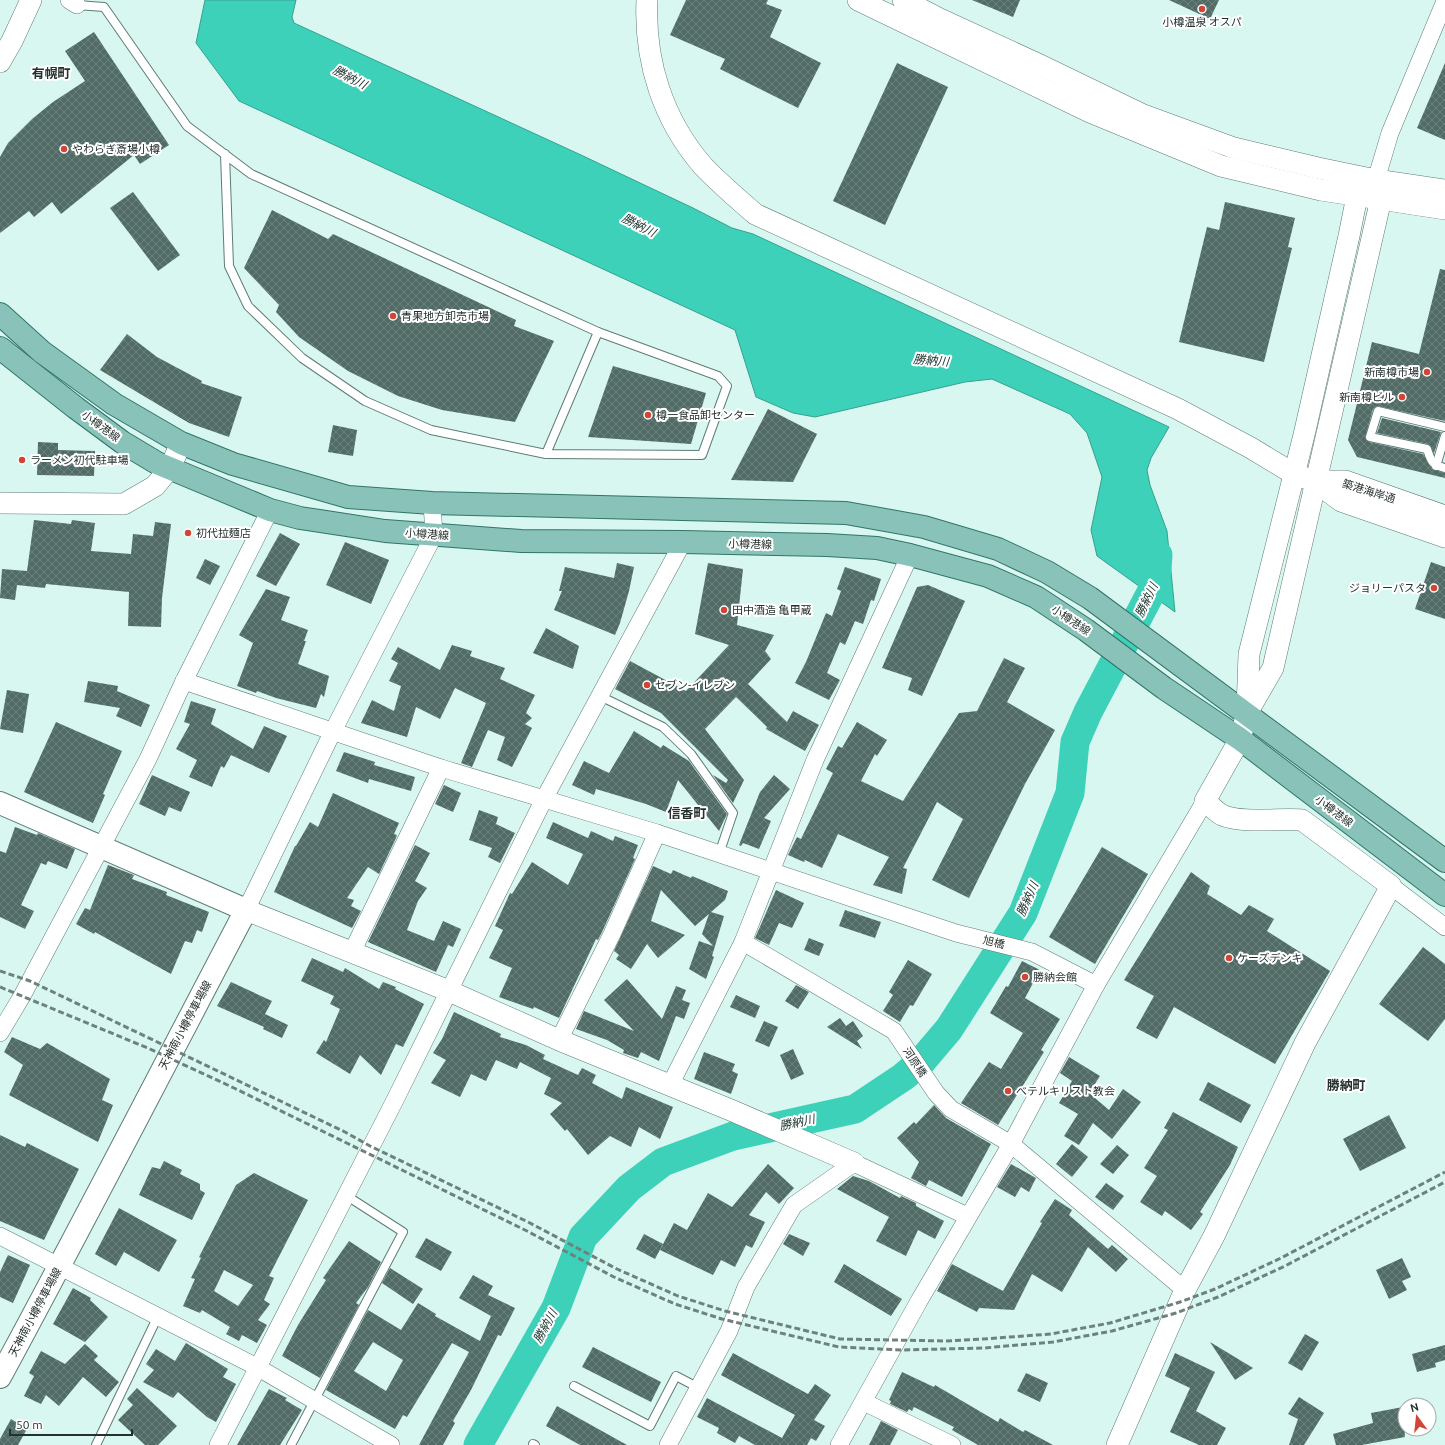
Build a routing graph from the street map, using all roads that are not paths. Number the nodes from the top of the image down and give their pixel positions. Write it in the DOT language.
graph roads {
  1 [pos="31,0"];
  2 [pos="647,0"];
  3 [pos="858,0"];
  4 [pos="903,0"];
  5 [pos="1444,1"];
  6 [pos="73,3"];
  7 [pos="0,62"];
  8 [pos="224,154"];
  9 [pos="1378,189"];
  10 [pos="1445,190"];
  11 [pos="1357,196"];
  12 [pos="1445,209"];
  13 [pos="0,314"];
  14 [pos="598,332"];
  15 [pos="0,348"];
  16 [pos="1445,427"];
  17 [pos="1445,436"];
  18 [pos="181,443"];
  19 [pos="546,454"];
  20 [pos="1436,466"];
  21 [pos="170,468"];
  22 [pos="1445,468"];
  23 [pos="1294,474"];
  24 [pos="1314,481"];
  25 [pos="0,503"];
  26 [pos="432,503"];
  27 [pos="270,510"];
  28 [pos="1445,516"];
  29 [pos="434,535"];
  30 [pos="1445,537"];
  31 [pos="684,542"];
  32 [pos="910,555"];
  33 [pos="184,681"];
  34 [pos="600,696"];
  35 [pos="1247,713"];
  36 [pos="333,731"];
  37 [pos="1240,739"];
  38 [pos="441,768"];
  39 [pos="544,799"];
  40 [pos="1205,801"];
  41 [pos="0,803"];
  42 [pos="657,833"];
  43 [pos="101,847"];
  44 [pos="719,854"];
  45 [pos="1445,861"];
  46 [pos="770,872"];
  47 [pos="1392,886"];
  48 [pos="1445,895"];
  49 [pos="246,910"];
  50 [pos="1445,927"];
  51 [pos="743,942"];
  52 [pos="352,952"];
  53 [pos="1096,985"];
  54 [pos="449,991"];
  55 [pos="0,1033"];
  56 [pos="559,1040"];
  57 [pos="670,1085"];
  58 [pos="1011,1144"];
  59 [pos="854,1163"];
  60 [pos="347,1196"];
  61 [pos="967,1216"];
  62 [pos="0,1236"];
  63 [pos="59,1267"];
  64 [pos="1184,1290"];
  65 [pos="158,1316"];
  66 [pos="257,1367"];
  67 [pos="0,1377"];
  68 [pos="574,1386"];
  69 [pos="699,1388"];
  70 [pos="316,1400"];
  71 [pos="864,1402"];
  72 [pos="96,1445"];
  73 [pos="218,1445"];
  74 [pos="291,1445"];
  75 [pos="391,1445"];
  76 [pos="668,1445"];
  77 [pos="839,1445"];
  78 [pos="952,1445"];
  79 [pos="1117,1445"];
  1 -- 7 [label="street"];
  2 -- 23 [label="street"];
  3 -- 11 [label="street"];
  4 -- 9 [label="street"];
  5 -- 9 [label="street"];
  6 -- 8 [label="lane"];
  8 -- 14 [label="lane"];
  8 -- 19 [label="lane"];
  9 -- 10 [label="street"];
  9 -- 11 [label="street"];
  9 -- 12 [label="street"];
  9 -- 24 [label="street"];
  11 -- 23 [label="street"];
  13 -- 18 [label="main road"];
  14 -- 19 [label="lane"];
  14 -- 19 [label="lane"];
  15 -- 21 [label="main road, 小樽港線"];
  16 -- 20 [label="lane"];
  17 -- 20 [label="lane"];
  18 -- 21 [label="street"];
  18 -- 26 [label="main road"];
  20 -- 22 [label="lane"];
  21 -- 25 [label="street"];
  21 -- 27 [label="main road, 小樽港線"];
  23 -- 24 [label="street"];
  23 -- 35 [label="street"];
  24 -- 28 [label="street, 築港海岸通"];
  24 -- 30 [label="street, 築港海岸通"];
  24 -- 35 [label="street"];
  26 -- 29 [label="street"];
  26 -- 35 [label="main road"];
  27 -- 29 [label="main road, 小樽港線"];
  27 -- 33 [label="street"];
  29 -- 31 [label="main road, 小樽港線"];
  29 -- 36 [label="street"];
  31 -- 32 [label="main road, 小樽港線"];
  31 -- 34 [label="street"];
  32 -- 37 [label="main road, 小樽港線"];
  32 -- 46 [label="street"];
  33 -- 36 [label="street, 旭橋"];
  33 -- 43 [label="street"];
  34 -- 39 [label="street"];
  34 -- 44 [label="lane"];
  35 -- 37 [label="street"];
  35 -- 45 [label="main road"];
  36 -- 38 [label="street, 旭橋"];
  36 -- 49 [label="street"];
  37 -- 40 [label="street"];
  37 -- 48 [label="main road, 小樽港線"];
  38 -- 39 [label="street, 旭橋"];
  38 -- 52 [label="street"];
  39 -- 42 [label="street, 旭橋"];
  39 -- 54 [label="street"];
  40 -- 47 [label="street"];
  40 -- 53 [label="street"];
  41 -- 43 [label="main road"];
  42 -- 44 [label="street, 旭橋"];
  42 -- 56 [label="street"];
  43 -- 49 [label="main road"];
  43 -- 55 [label="street"];
  44 -- 46 [label="street, 旭橋"];
  46 -- 51 [label="street"];
  46 -- 53 [label="street, 旭橋"];
  47 -- 50 [label="street"];
  47 -- 64 [label="street"];
  49 -- 52 [label="street"];
  49 -- 63 [label="main road, 天神南小樽停車場線"];
  51 -- 57 [label="street"];
  51 -- 58 [label="street, 河原橋"];
  52 -- 54 [label="street"];
  53 -- 58 [label="street"];
  54 -- 56 [label="street"];
  54 -- 60 [label="street"];
  56 -- 57 [label="street"];
  57 -- 59 [label="street"];
  58 -- 61 [label="street"];
  58 -- 64 [label="street, 河原橋"];
  59 -- 61 [label="street"];
  59 -- 69 [label="street"];
  60 -- 66 [label="street"];
  60 -- 70 [label="lane"];
  61 -- 71 [label="street"];
  62 -- 63 [label="street"];
  63 -- 65 [label="street"];
  63 -- 67 [label="main road, 天神南小樽停車場線"];
  64 -- 79 [label="street"];
  65 -- 66 [label="street"];
  65 -- 72 [label="lane"];
  66 -- 70 [label="street"];
  66 -- 73 [label="street"];
  68 -- 69 [label="lane"];
  69 -- 76 [label="street"];
  70 -- 74 [label="lane"];
  70 -- 75 [label="street"];
  71 -- 77 [label="street"];
  71 -- 78 [label="street"];
}
